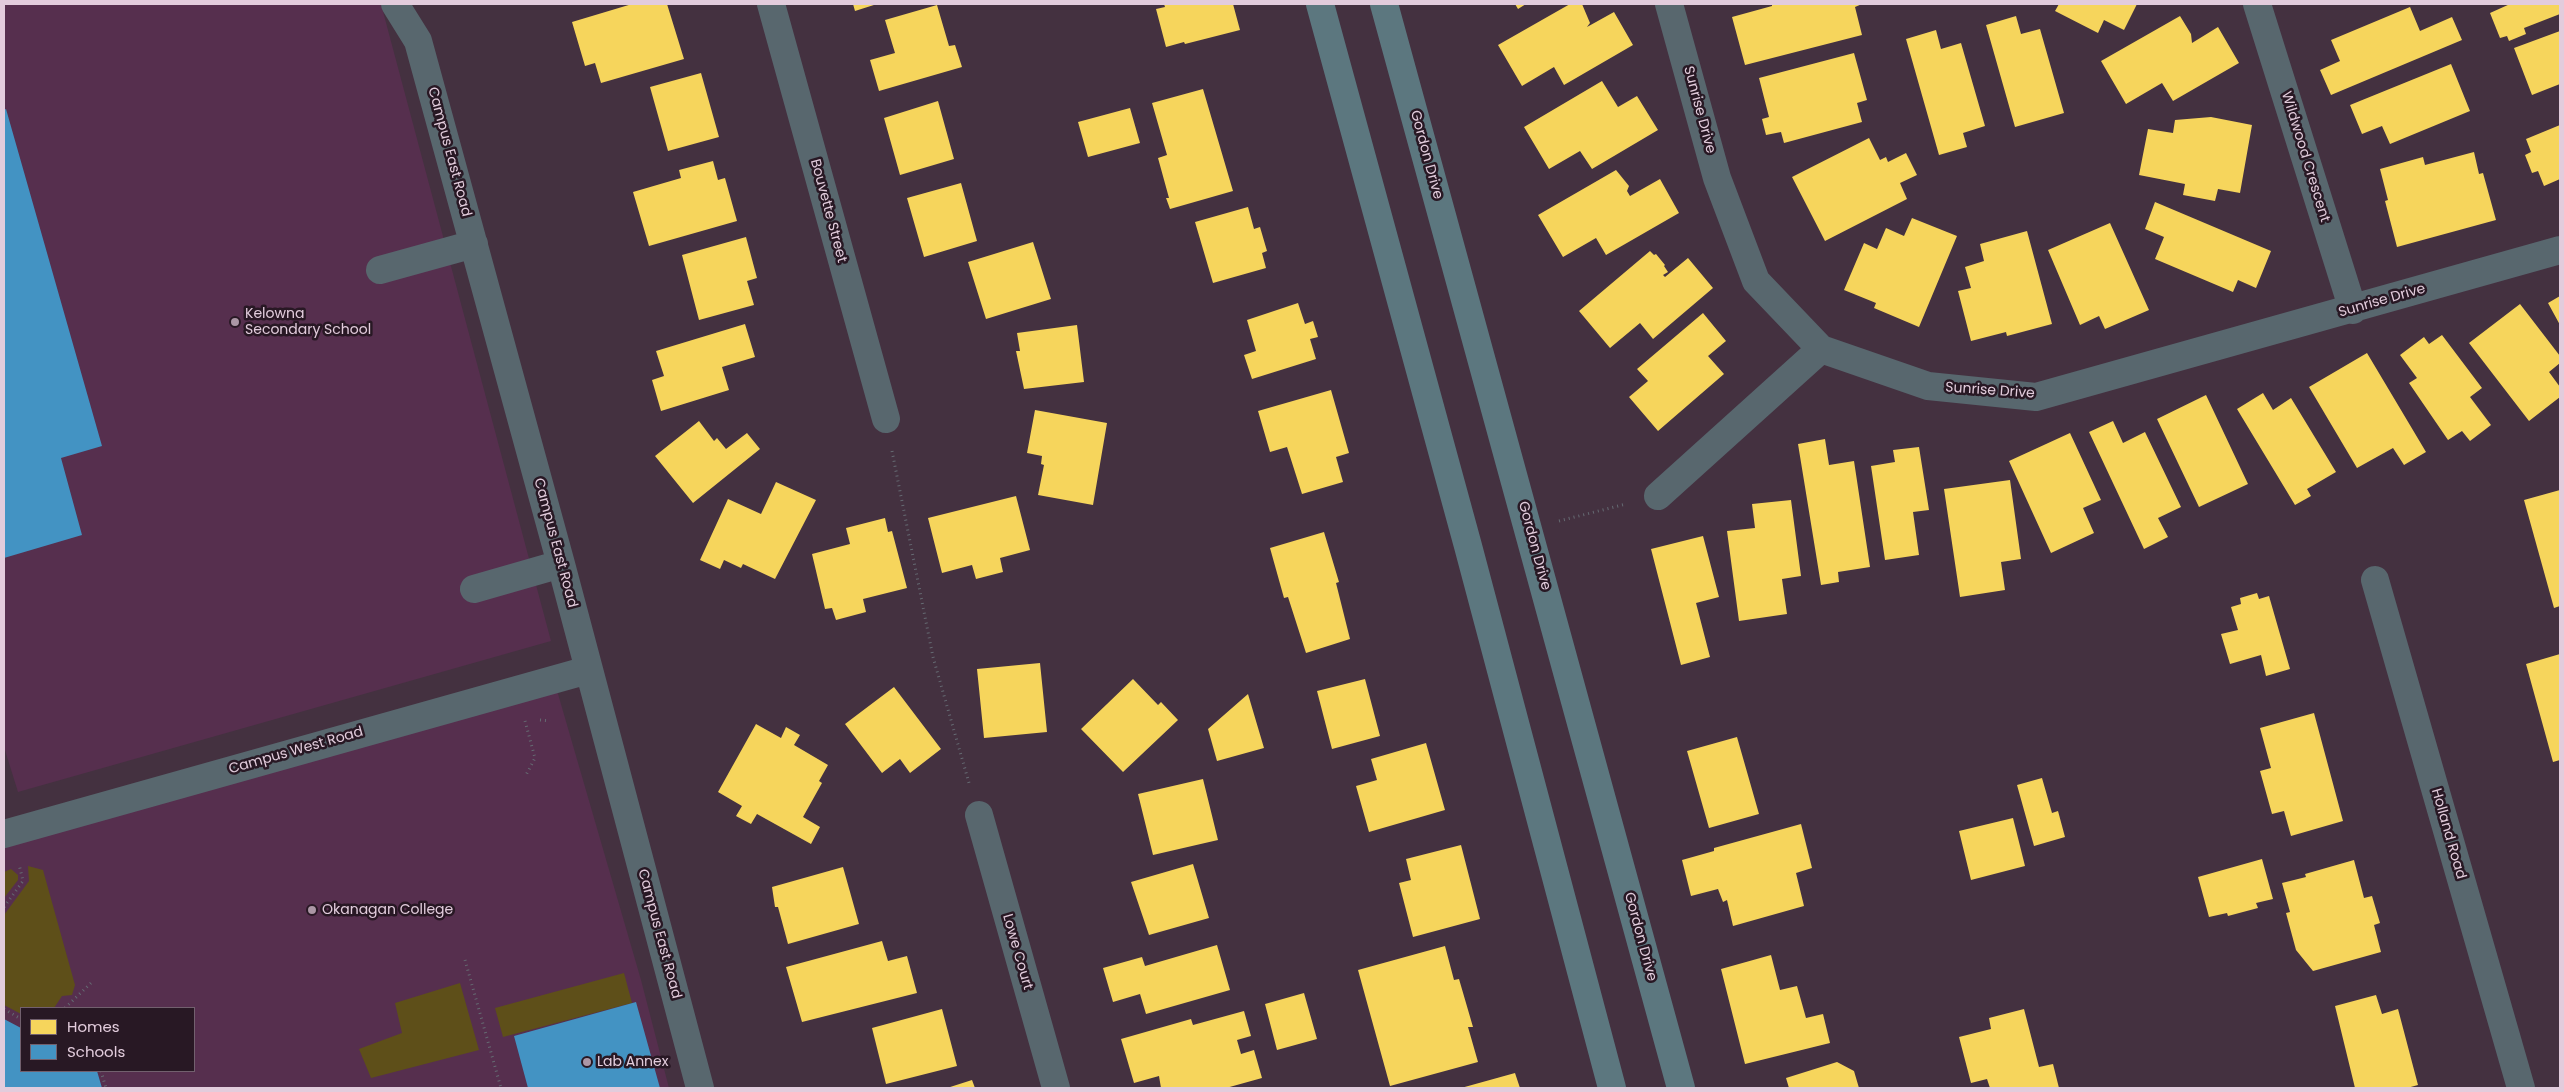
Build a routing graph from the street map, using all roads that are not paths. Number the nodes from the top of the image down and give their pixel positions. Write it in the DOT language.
graph roads {
  1 [pos="395,4"];
  2 [pos="771,4"];
  3 [pos="1320,4"];
  4 [pos="1384,4"];
  5 [pos="1669,4"];
  6 [pos="2257,4"];
  7 [pos="474,244"];
  8 [pos="2560,250"];
  9 [pos="380,270"];
  10 [pos="2353,310"];
  11 [pos="1821,349"];
  12 [pos="886,419"];
  13 [pos="1658,496"];
  14 [pos="561,564"];
  15 [pos="2375,580"];
  16 [pos="474,589"];
  17 [pos="588,670"];
  18 [pos="979,815"];
  19 [pos="7,833"];
  20 [pos="700,1088"];
  21 [pos="1056,1088"];
  22 [pos="1612,1088"];
  23 [pos="1681,1088"];
  24 [pos="2521,1088"];
  1 -- 7 [label="street, Campus East Road"];
  2 -- 12 [label="street, Bouvette Street"];
  3 -- 22 [label="main road"];
  4 -- 23 [label="main road, Gordon Drive"];
  5 -- 11 [label="street, Sunrise Drive"];
  6 -- 10 [label="street, Wildwood Crescent"];
  7 -- 9 [label="street"];
  7 -- 14 [label="street, Campus East Road"];
  8 -- 10 [label="street, Sunrise Drive"];
  10 -- 11 [label="street, Sunrise Drive"];
  11 -- 13 [label="street"];
  14 -- 16 [label="street"];
  14 -- 17 [label="street, Campus East Road"];
  15 -- 24 [label="street, Holland Road"];
  17 -- 19 [label="street, Campus West Road"];
  17 -- 20 [label="street, Campus East Road"];
  18 -- 21 [label="street, Lowe Court"];
}
